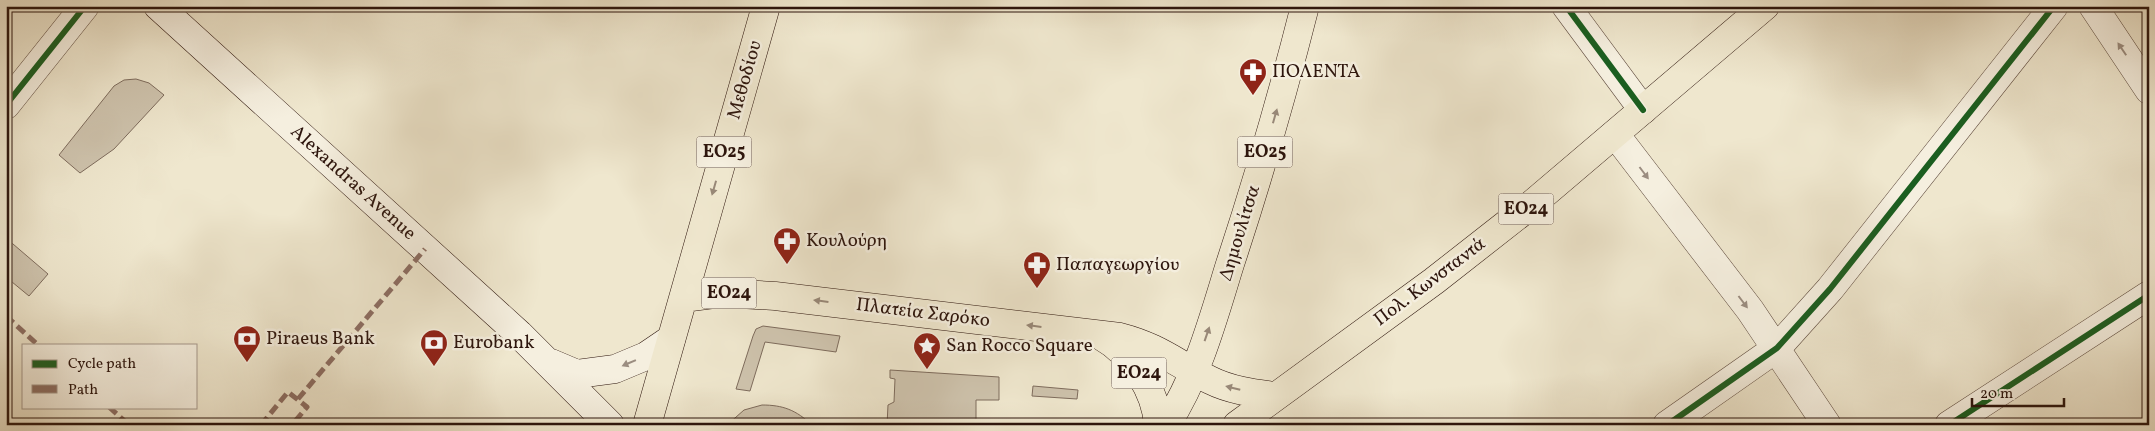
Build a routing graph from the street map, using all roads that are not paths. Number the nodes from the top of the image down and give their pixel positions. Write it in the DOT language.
graph roads {
  1 [pos="85,6"];
  2 [pos="158,6"];
  3 [pos="766,6"];
  4 [pos="1305,6"];
  5 [pos="1566,6"];
  6 [pos="1765,6"];
  7 [pos="2054,6"];
  8 [pos="2092,6"];
  9 [pos="2149,90"];
  10 [pos="6,105"];
  11 [pos="1643,110"];
  12 [pos="1615,134"];
  13 [pos="2149,295"];
  14 [pos="683,298"];
  15 [pos="1100,336"];
  16 [pos="671,339"];
  17 [pos="1777,348"];
  18 [pos="547,361"];
  19 [pos="1195,372"];
  20 [pos="1274,396"];
  21 [pos="610,425"];
  22 [pos="647,425"];
  23 [pos="1158,425"];
  24 [pos="1166,425"];
  25 [pos="1237,425"];
  26 [pos="1667,425"];
  27 [pos="1826,425"];
  28 [pos="1949,425"];
  1 -- 10 [label="street"];
  2 -- 18 [label="street, Alexandras Avenue"];
  3 -- 14 [label="main road, Μεθοδίου / ΕΟ25, one-way"];
  19 -- 4 [label="main road, Δημουλίτσα / ΕΟ25, one-way"];
  5 -- 11 [label="street"];
  6 -- 11 [label="main road, Πολ. Κωνσταντά / ΕΟ24"];
  7 -- 17 [label="street"];
  9 -- 8 [label="street, one-way"];
  11 -- 12 [label="main road, Πολ. Κωνσταντά / ΕΟ24"];
  12 -- 17 [label="street, one-way"];
  12 -- 20 [label="main road, Πολ. Κωνσταντά / ΕΟ24"];
  13 -- 28 [label="street"];
  15 -- 14 [label="main road, Πλατεία Σαρόκο / ΕΟ24, one-way"];
  14 -- 16 [label="main road, ΕΟ24"];
  15 -- 19 [label="main road, Πλατεία Σαρόκο / ΕΟ24"];
  15 -- 23 [label="main road, Πλατεία Σαρόκο / ΕΟ24"];
  16 -- 18 [label="street, Alexandras Avenue, one-way"];
  16 -- 22 [label="main road, ΕΟ24"];
  17 -- 26 [label="street"];
  17 -- 27 [label="street"];
  18 -- 21 [label="street, Alexandras Avenue"];
  20 -- 19 [label="main road, ΕΟ24, one-way"];
  19 -- 24 [label="main road, ΕΟ25"];
  20 -- 25 [label="main road, Πολ. Κωνσταντά / ΕΟ24"];
}
